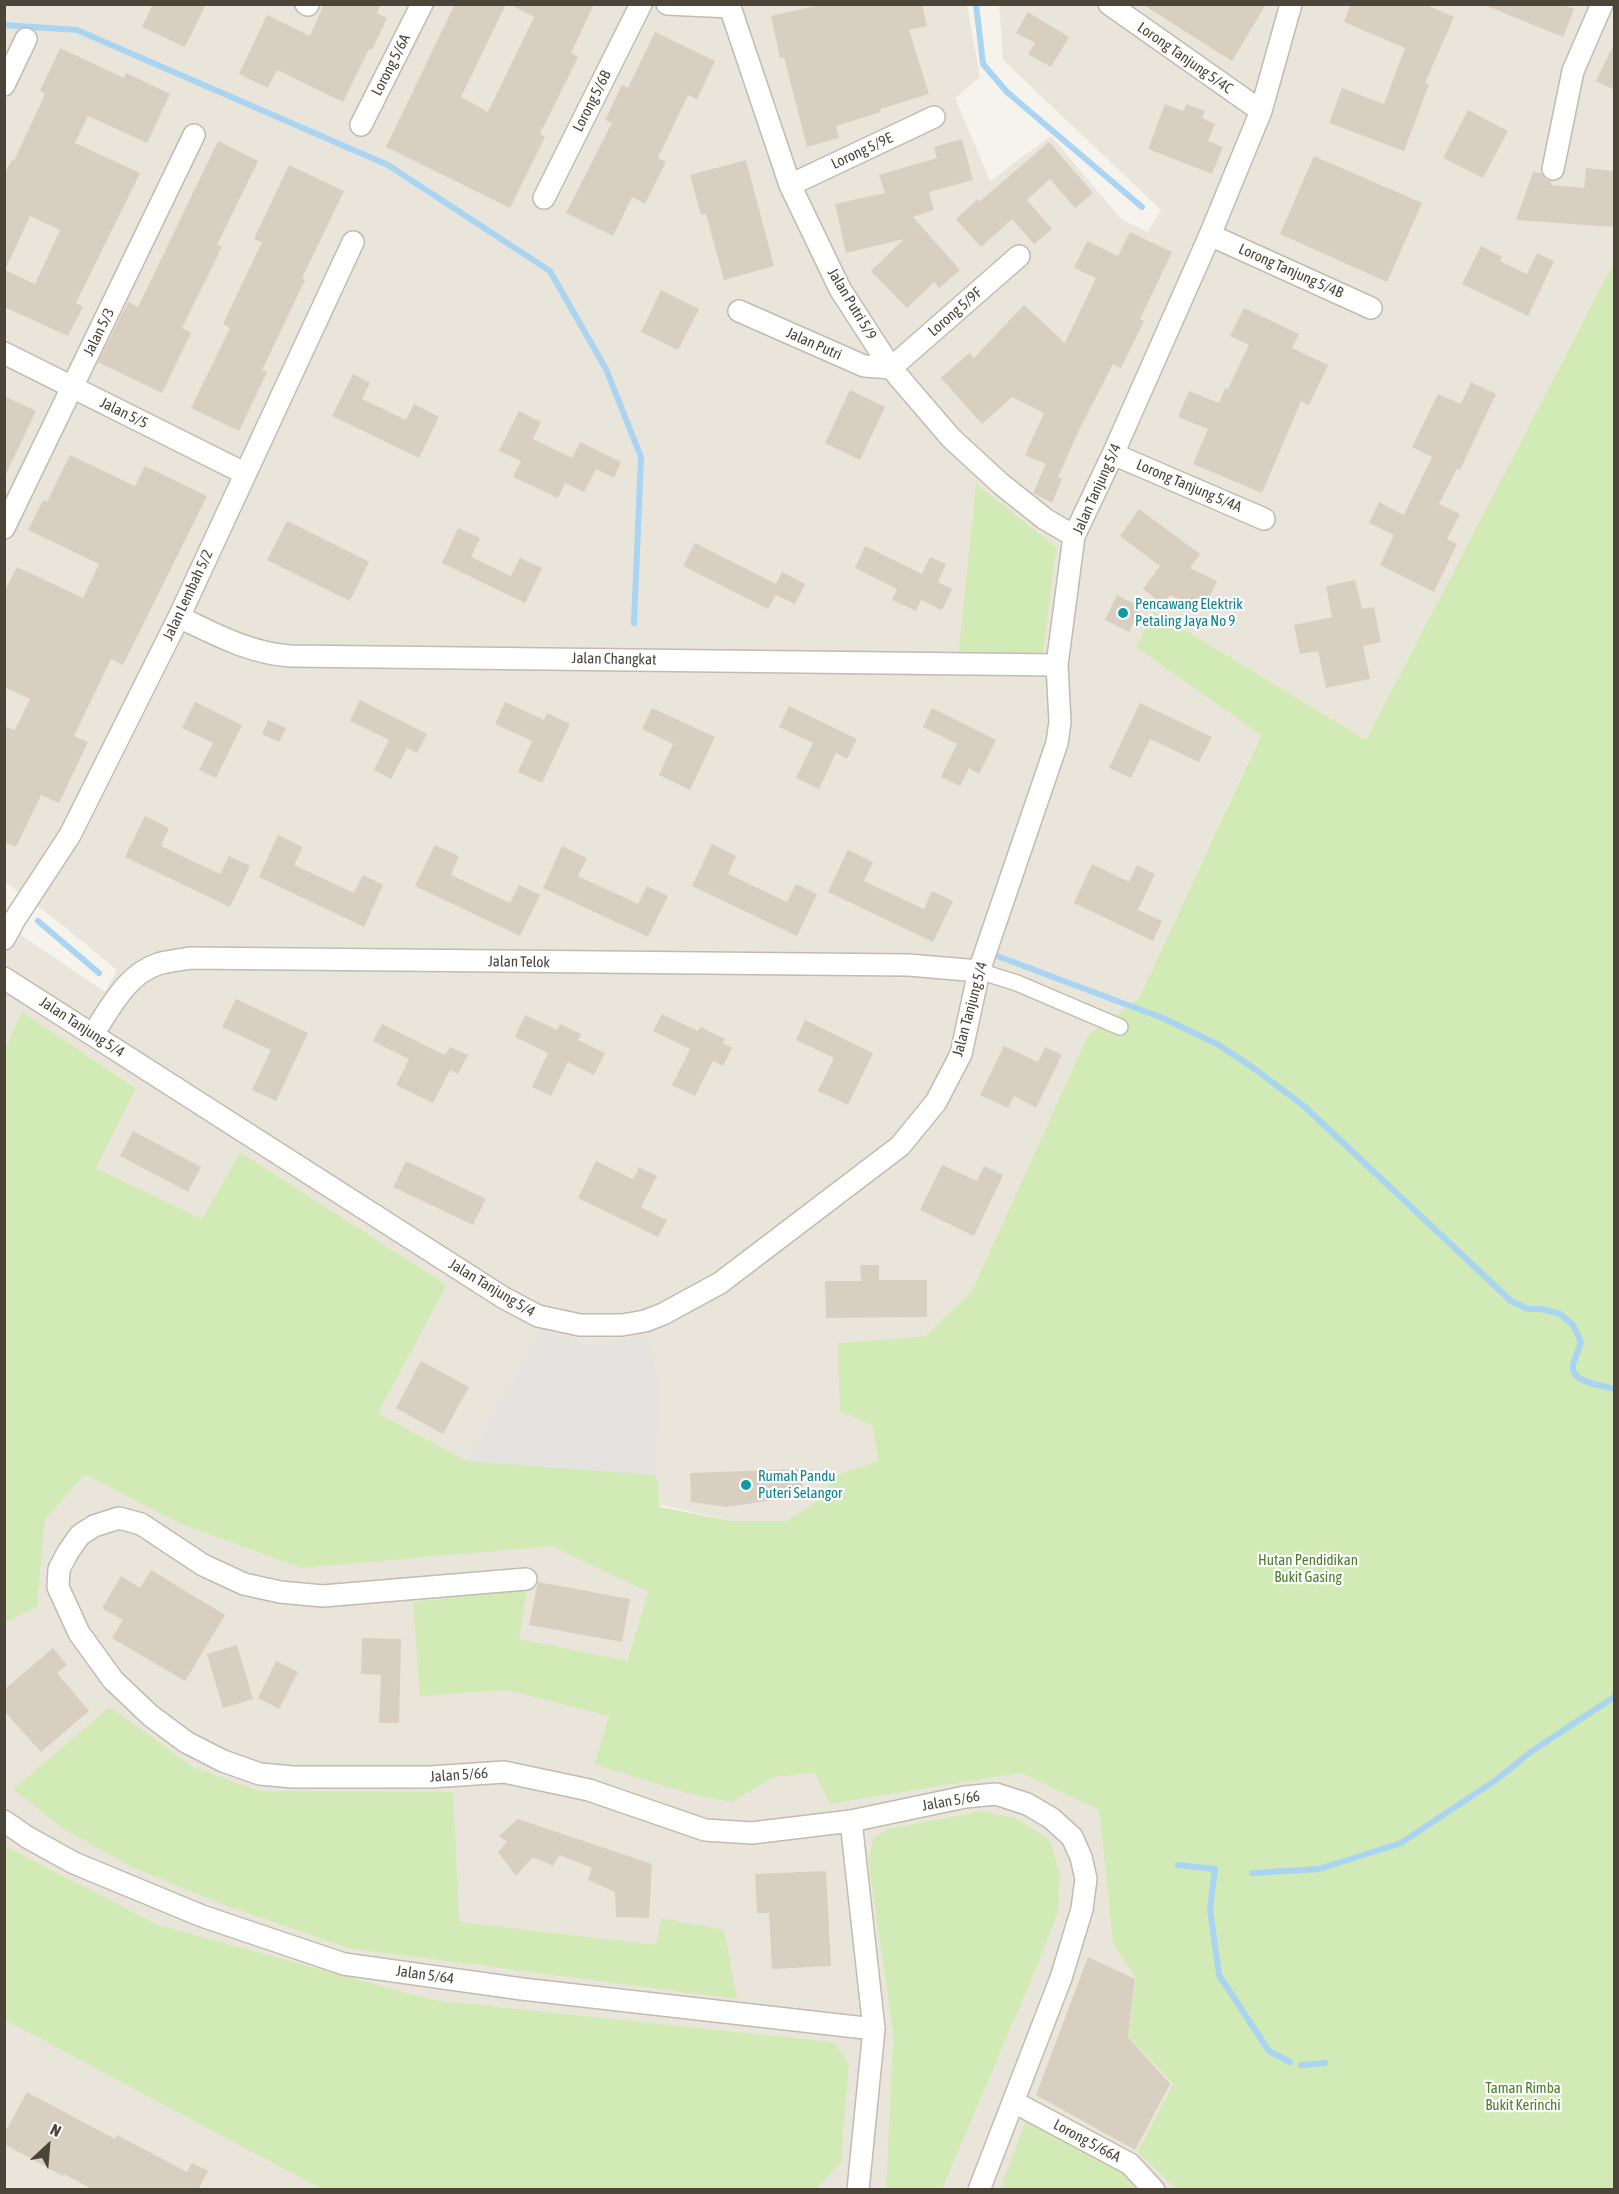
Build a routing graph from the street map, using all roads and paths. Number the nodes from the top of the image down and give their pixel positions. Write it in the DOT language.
graph roads {
  1 [pos="422,4"];
  2 [pos="641,4"];
  3 [pos="668,4"];
  4 [pos="1109,4"];
  5 [pos="1291,4"];
  6 [pos="1602,4"];
  7 [pos="730,6"];
  8 [pos="26,39"];
  9 [pos="4,85"];
  10 [pos="1261,111"];
  11 [pos="934,117"];
  12 [pos="360,125"];
  13 [pos="194,135"];
  14 [pos="1553,169"];
  15 [pos="790,185"];
  16 [pos="544,198"];
  17 [pos="1210,235"];
  18 [pos="353,242"];
  19 [pos="1019,256"];
  20 [pos="1371,308"];
  21 [pos="739,311"];
  22 [pos="4,353"];
  23 [pos="891,368"];
  24 [pos="72,387"];
  25 [pos="1113,454"];
  26 [pos="244,473"];
  27 [pos="1264,519"];
  28 [pos="4,528"];
  29 [pos="1074,536"];
  30 [pos="179,617"];
  31 [pos="1057,665"];
  32 [pos="4,939"];
  33 [pos="979,971"];
  34 [pos="4,978"];
  35 [pos="1120,1027"];
  36 [pos="93,1034"];
  37 [pos="526,1578"];
  38 [pos="4,1821"];
  39 [pos="850,1821"];
  40 [pos="874,2029"];
  41 [pos="1014,2102"];
  42 [pos="858,2190"];
  43 [pos="979,2190"];
  44 [pos="1154,2190"];
  1 -- 12 [label="street, Lorong 5/6A"];
  2 -- 16 [label="street, Lorong 5/6B"];
  3 -- 7 [label="street"];
  4 -- 10 [label="street, Lorong Tanjung 5/4C"];
  5 -- 10 [label="street, Jalan Tanjung 5/4"];
  6 -- 14 [label="street"];
  7 -- 15 [label="street, Jalan Putri 5/9"];
  8 -- 9 [label="street"];
  10 -- 17 [label="street, Jalan Tanjung 5/4"];
  11 -- 15 [label="street, Lorong 5/9E"];
  13 -- 24 [label="street, Jalan 5/3"];
  15 -- 23 [label="street, Jalan Putri 5/9"];
  17 -- 20 [label="street, Lorong Tanjung 5/4B"];
  17 -- 25 [label="street, Jalan Tanjung 5/4"];
  18 -- 26 [label="street, Jalan Lembah 5/2"];
  19 -- 23 [label="street, Lorong 5/9F"];
  21 -- 23 [label="street, Jalan Putri"];
  22 -- 24 [label="street, Jalan 5/5"];
  23 -- 29 [label="street, Jalan Putri 5/9"];
  24 -- 26 [label="street, Jalan 5/5"];
  24 -- 28 [label="street, Jalan 5/3"];
  25 -- 27 [label="street, Lorong Tanjung 5/4A"];
  25 -- 29 [label="street, Jalan Tanjung 5/4"];
  26 -- 30 [label="street, Jalan Lembah 5/2"];
  29 -- 31 [label="street, Jalan Tanjung 5/4"];
  30 -- 31 [label="street, Jalan Changkat"];
  30 -- 32 [label="street, Jalan Lembah 5/2"];
  31 -- 33 [label="street, Jalan Tanjung 5/4"];
  33 -- 35 [label="street"];
  33 -- 36 [label="street, Jalan Telok"];
  33 -- 36 [label="street, Jalan Tanjung 5/4"];
  34 -- 36 [label="street, Jalan Tanjung 5/4"];
  37 -- 39 [label="street, Jalan 5/66"];
  38 -- 40 [label="street, Jalan 5/64"];
  39 -- 40 [label="street"];
  39 -- 41 [label="street, Jalan 5/66"];
  40 -- 42 [label="street"];
  41 -- 43 [label="street, Jalan 5/66"];
  41 -- 44 [label="street, Lorong 5/66A"];
}
